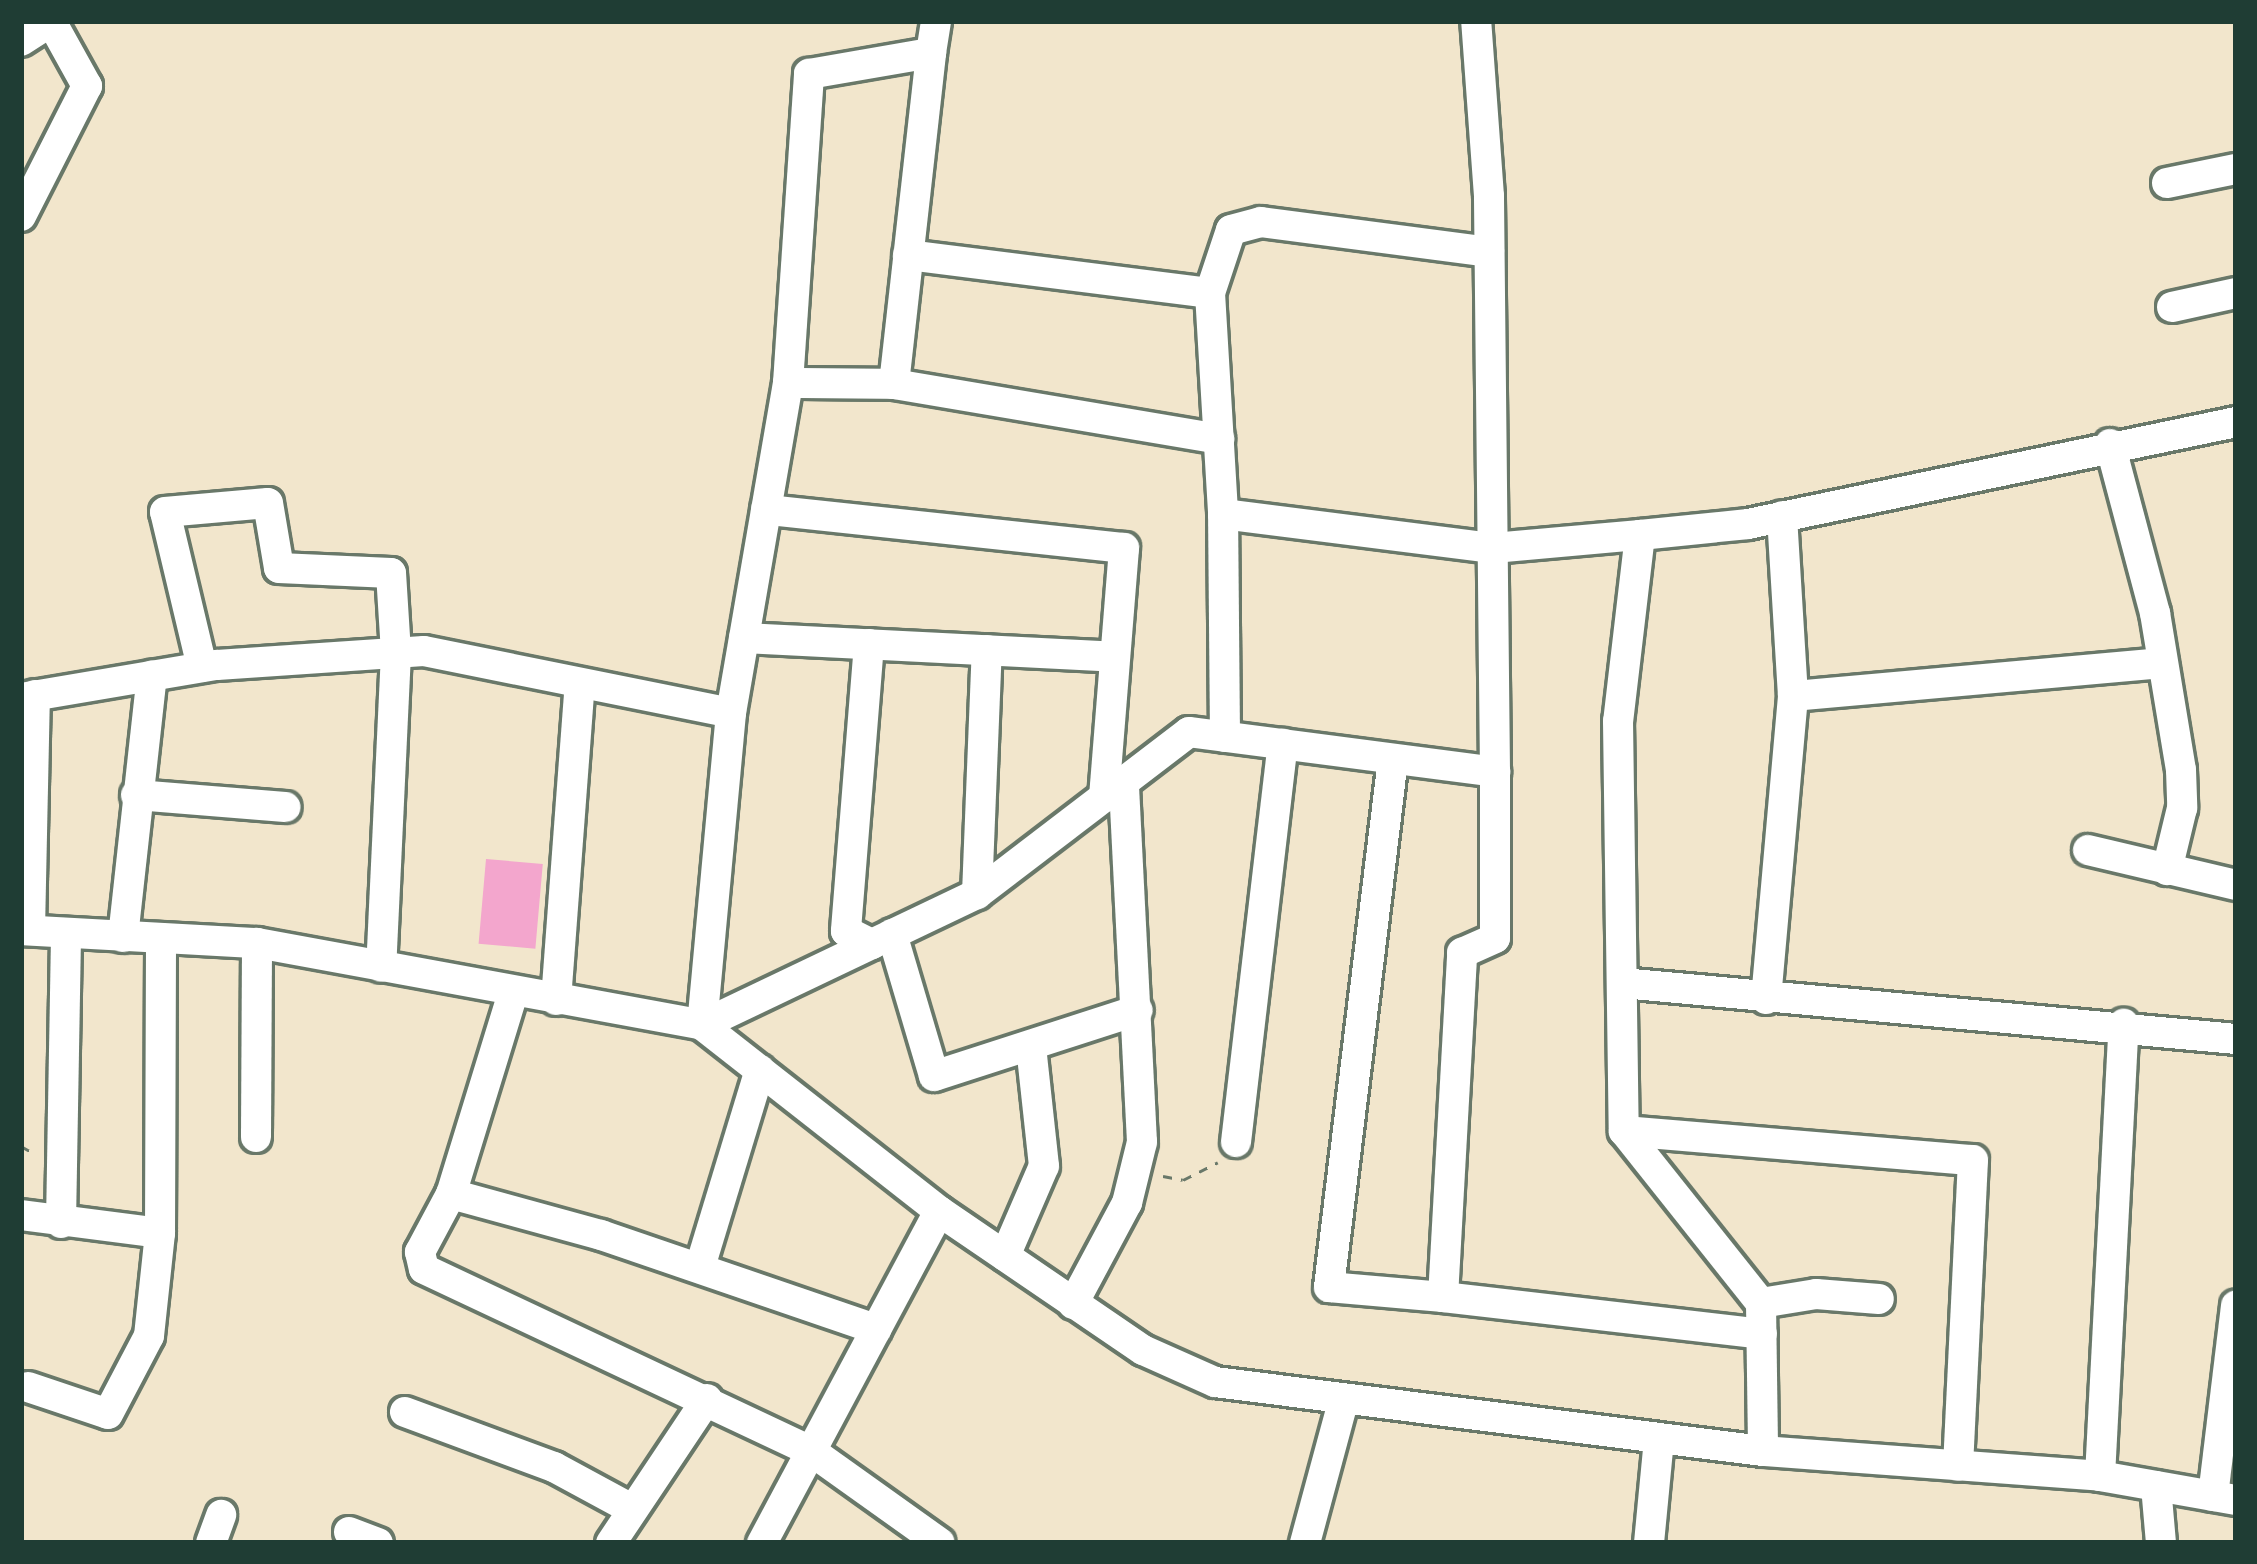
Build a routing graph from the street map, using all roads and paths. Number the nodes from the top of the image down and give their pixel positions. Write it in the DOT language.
graph roads {
  1 [pos="51,21"];
  2 [pos="936,21"];
  3 [pos="1476,21"];
  4 [pos="21,41"];
  5 [pos="931,53"];
  6 [pos="2236,170"];
  7 [pos="2167,183"];
  8 [pos="21,216"];
  9 [pos="1489,252"];
  10 [pos="908,255"];
  11 [pos="1210,292"];
  12 [pos="2236,292"];
  13 [pos="2172,307"];
  14 [pos="788,383"];
  15 [pos="894,384"];
  16 [pos="2236,422"];
  17 [pos="1219,439"];
  18 [pos="2110,444"];
  19 [pos="766,510"];
  20 [pos="1223,514"];
  21 [pos="1782,516"];
  22 [pos="1640,535"];
  23 [pos="1493,548"];
  24 [pos="744,638"];
  25 [pos="868,644"];
  26 [pos="987,650"];
  27 [pos="396,653"];
  28 [pos="1115,657"];
  29 [pos="2162,663"];
  30 [pos="202,668"];
  31 [pos="152,676"];
  32 [pos="580,685"];
  33 [pos="1793,696"];
  34 [pos="28,697"];
  35 [pos="731,713"];
  36 [pos="1225,737"];
  37 [pos="1283,744"];
  38 [pos="1393,759"];
  39 [pos="1495,772"];
  40 [pos="1114,790"];
  41 [pos="136,795"];
  42 [pos="286,807"];
  43 [pos="2088,850"];
  44 [pos="2167,870"];
  45 [pos="2236,885"];
  46 [pos="977,894"];
  47 [pos="25,930"];
  48 [pos="66,933"];
  49 [pos="123,937"];
  50 [pos="161,938"];
  51 [pos="882,939"];
  52 [pos="257,944"];
  53 [pos="381,967"];
  54 [pos="1622,983"];
  55 [pos="513,993"];
  56 [pos="1766,999"];
  57 [pos="556,1000"];
  58 [pos="1138,1010"];
  59 [pos="702,1024"];
  60 [pos="2124,1024"];
  61 [pos="2236,1039"];
  62 [pos="1031,1046"];
  63 [pos="760,1070"];
  64 [pos="1624,1131"];
  65 [pos="256,1137"];
  66 [pos="1236,1142"];
  67 [pos="1135,1170"];
  68 [pos="451,1194"];
  69 [pos="939,1211"];
  70 [pos="21,1215"];
  71 [pos="61,1222"];
  72 [pos="160,1233"];
  73 [pos="1005,1256"];
  74 [pos="700,1268"];
  75 [pos="1443,1297"];
  76 [pos="1879,1299"];
  77 [pos="1073,1304"];
  78 [pos="2236,1305"];
  79 [pos="1762,1318"];
  80 [pos="876,1329"];
  81 [pos="28,1387"];
  82 [pos="706,1399"];
  83 [pos="1343,1402"];
  84 [pos="405,1412"];
  85 [pos="1659,1439"];
  86 [pos="811,1451"];
  87 [pos="1763,1451"];
  88 [pos="1958,1466"];
  89 [pos="2100,1476"];
  90 [pos="2156,1486"];
  91 [pos="2224,1498"];
  92 [pos="628,1507"];
  93 [pos="611,1543"];
  94 [pos="762,1543"];
  95 [pos="940,1543"];
  96 [pos="1304,1543"];
  97 [pos="1648,1543"];
  98 [pos="2161,1543"];
  1 -- 4 [label="street"];
  1 -- 8 [label="street"];
  2 -- 5 [label="street"];
  3 -- 9 [label="street"];
  5 -- 10 [label="street"];
  5 -- 14 [label="street"];
  6 -- 7 [label="street"];
  9 -- 11 [label="street"];
  9 -- 23 [label="street"];
  10 -- 11 [label="street"];
  10 -- 15 [label="street"];
  11 -- 17 [label="street"];
  12 -- 13 [label="street"];
  14 -- 15 [label="street"];
  14 -- 19 [label="street"];
  15 -- 17 [label="street"];
  16 -- 18 [label="street"];
  17 -- 20 [label="street"];
  18 -- 21 [label="street"];
  18 -- 29 [label="street"];
  19 -- 24 [label="street"];
  19 -- 28 [label="street"];
  20 -- 23 [label="street"];
  20 -- 36 [label="street"];
  21 -- 22 [label="street"];
  21 -- 33 [label="street"];
  22 -- 23 [label="street"];
  22 -- 54 [label="street"];
  23 -- 39 [label="street"];
  24 -- 25 [label="street"];
  24 -- 35 [label="street"];
  25 -- 26 [label="street"];
  25 -- 51 [label="street"];
  26 -- 28 [label="street"];
  26 -- 46 [label="street"];
  27 -- 30 [label="street"];
  27 -- 30 [label="street"];
  27 -- 32 [label="street"];
  27 -- 53 [label="street"];
  28 -- 40 [label="street"];
  29 -- 33 [label="street"];
  29 -- 44 [label="street"];
  30 -- 31 [label="street"];
  31 -- 34 [label="street"];
  31 -- 41 [label="street"];
  32 -- 35 [label="street"];
  32 -- 57 [label="street"];
  33 -- 56 [label="street"];
  34 -- 47 [label="street"];
  35 -- 59 [label="street"];
  36 -- 37 [label="street"];
  36 -- 40 [label="street"];
  37 -- 38 [label="street"];
  37 -- 66 [label="street"];
  38 -- 39 [label="street"];
  38 -- 75 [label="street"];
  39 -- 75 [label="street"];
  40 -- 46 [label="street"];
  40 -- 58 [label="street"];
  41 -- 42 [label="street"];
  41 -- 49 [label="street"];
  43 -- 44 [label="street"];
  44 -- 45 [label="street"];
  46 -- 51 [label="street"];
  47 -- 48 [label="street"];
  48 -- 49 [label="street"];
  48 -- 71 [label="street"];
  49 -- 50 [label="street"];
  50 -- 52 [label="street"];
  50 -- 72 [label="street"];
  51 -- 59 [label="street"];
  51 -- 62 [label="street"];
  52 -- 53 [label="street"];
  52 -- 65 [label="street"];
  53 -- 55 [label="street"];
  54 -- 56 [label="street"];
  54 -- 64 [label="street"];
  55 -- 57 [label="street"];
  55 -- 68 [label="street"];
  56 -- 60 [label="street"];
  57 -- 59 [label="street"];
  58 -- 62 [label="street"];
  58 -- 67 [label="street"];
  59 -- 63 [label="street"];
  60 -- 61 [label="street"];
  60 -- 89 [label="street"];
  62 -- 73 [label="street"];
  63 -- 69 [label="street"];
  63 -- 74 [label="street"];
  64 -- 79 [label="street"];
  64 -- 88 [label="street"];
  66 -- 67 [label="path"];
  67 -- 77 [label="street"];
  68 -- 74 [label="street"];
  68 -- 82 [label="street"];
  69 -- 73 [label="street"];
  69 -- 80 [label="street"];
  70 -- 71 [label="street"];
  71 -- 72 [label="street"];
  72 -- 81 [label="street"];
  73 -- 77 [label="street"];
  74 -- 80 [label="street"];
  75 -- 79 [label="street"];
  76 -- 79 [label="street"];
  77 -- 83 [label="street"];
  78 -- 91 [label="street"];
  79 -- 87 [label="street"];
  80 -- 86 [label="street"];
  82 -- 86 [label="street"];
  82 -- 92 [label="street"];
  83 -- 85 [label="street"];
  83 -- 96 [label="street"];
  84 -- 92 [label="street"];
  85 -- 87 [label="street"];
  85 -- 97 [label="street"];
  86 -- 94 [label="street"];
  86 -- 95 [label="street"];
  87 -- 88 [label="street"];
  88 -- 89 [label="street"];
  89 -- 90 [label="street"];
  90 -- 91 [label="street"];
  90 -- 98 [label="street"];
  92 -- 93 [label="street"];
}
